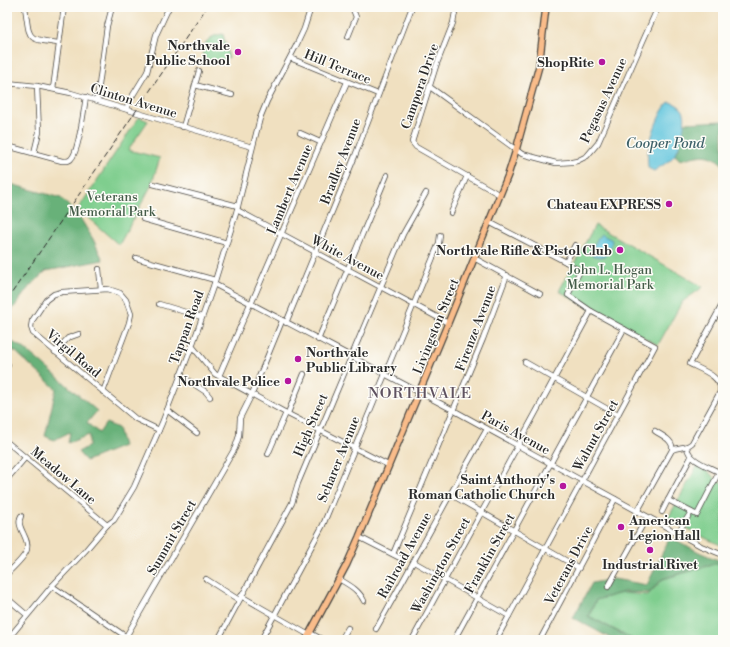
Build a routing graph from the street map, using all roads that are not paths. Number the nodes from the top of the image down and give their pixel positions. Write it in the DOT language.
graph roads {
  1 [pos="25,7"];
  2 [pos="64,7"];
  3 [pos="112,7"];
  4 [pos="169,7"];
  5 [pos="311,7"];
  6 [pos="352,7"];
  7 [pos="412,7"];
  8 [pos="456,7"];
  9 [pos="546,7"];
  10 [pos="658,7"];
  11 [pos="348,37"];
  12 [pos="58,43"];
  13 [pos="290,58"];
  14 [pos="199,70"];
  15 [pos="347,82"];
  16 [pos="7,83"];
  17 [pos="37,86"];
  18 [pos="195,86"];
  19 [pos="430,87"];
  20 [pos="53,89"];
  21 [pos="378,94"];
  22 [pos="232,95"];
  23 [pos="86,97"];
  24 [pos="97,100"];
  25 [pos="126,109"];
  26 [pos="183,127"];
  27 [pos="300,133"];
  28 [pos="320,142"];
  29 [pos="7,146"];
  30 [pos="252,147"];
  31 [pos="516,150"];
  32 [pos="34,153"];
  33 [pos="387,175"];
  34 [pos="467,176"];
  35 [pos="153,184"];
  36 [pos="426,193"];
  37 [pos="500,195"];
  38 [pos="237,208"];
  39 [pos="451,214"];
  40 [pos="143,220"];
  41 [pos="489,222"];
  42 [pos="282,234"];
  43 [pos="440,235"];
  44 [pos="226,243"];
  45 [pos="575,245"];
  46 [pos="315,252"];
  47 [pos="136,258"];
  48 [pos="474,258"];
  49 [pos="566,262"];
  50 [pos="99,269"];
  51 [pos="348,270"];
  52 [pos="507,275"];
  53 [pos="215,282"];
  54 [pos="381,287"];
  55 [pos="101,289"];
  56 [pos="540,294"];
  57 [pos="723,303"];
  58 [pos="159,304"];
  59 [pos="251,304"];
  60 [pos="414,304"];
  61 [pos="591,311"];
  62 [pos="202,317"];
  63 [pos="284,322"];
  64 [pos="448,323"];
  65 [pos="624,328"];
  66 [pos="79,334"];
  67 [pos="318,340"];
  68 [pos="192,346"];
  69 [pos="55,352"];
  70 [pos="352,357"];
  71 [pos="525,362"];
  72 [pos="304,374"];
  73 [pos="384,374"];
  74 [pos="180,375"];
  75 [pos="219,376"];
  76 [pos="554,378"];
  77 [pos="103,392"];
  78 [pos="420,393"];
  79 [pos="252,394"];
  80 [pos="587,396"];
  81 [pos="210,397"];
  82 [pos="167,410"];
  83 [pos="453,410"];
  84 [pos="287,413"];
  85 [pos="618,415"];
  86 [pos="487,429"];
  87 [pos="158,430"];
  88 [pos="320,430"];
  89 [pos="655,432"];
  90 [pos="197,433"];
  91 [pos="7,442"];
  92 [pos="518,445"];
  93 [pos="236,446"];
  94 [pos="687,447"];
  95 [pos="354,448"];
  96 [pos="672,450"];
  97 [pos="268,454"];
  98 [pos="692,457"];
  99 [pos="25,458"];
  100 [pos="551,464"];
  101 [pos="388,465"];
  102 [pos="7,479"];
  103 [pos="582,481"];
  104 [pos="450,494"];
  105 [pos="615,500"];
  106 [pos="668,500"];
  107 [pos="637,512"];
  108 [pos="662,512"];
  109 [pos="691,512"];
  110 [pos="482,513"];
  111 [pos="20,516"];
  112 [pos="646,517"];
  113 [pos="107,525"];
  114 [pos="514,531"];
  115 [pos="678,534"];
  116 [pos="359,537"];
  117 [pos="546,550"];
  118 [pos="393,554"];
  119 [pos="723,555"];
  120 [pos="402,559"];
  121 [pos="414,562"];
  122 [pos="579,568"];
  123 [pos="7,574"];
  124 [pos="206,579"];
  125 [pos="339,579"];
  126 [pos="444,580"];
  127 [pos="52,586"];
  128 [pos="608,587"];
  129 [pos="7,598"];
  130 [pos="240,598"];
  131 [pos="477,598"];
  132 [pos="364,601"];
  133 [pos="27,615"];
  134 [pos="275,615"];
  135 [pos="509,616"];
  136 [pos="348,628"];
  137 [pos="376,629"];
  138 [pos="308,636"];
  139 [pos="125,638"];
  140 [pos="7,640"];
  141 [pos="131,640"];
  142 [pos="218,640"];
  143 [pos="261,640"];
  144 [pos="322,640"];
  145 [pos="341,640"];
  146 [pos="412,640"];
  147 [pos="454,640"];
  148 [pos="496,640"];
  149 [pos="540,640"];
  1 -- 12 [label="street"];
  2 -- 12 [label="street"];
  3 -- 24 [label="street"];
  4 -- 25 [label="street"];
  5 -- 13 [label="street, Tappan Road"];
  6 -- 11 [label="street"];
  7 -- 21 [label="street, Bradley Avenue"];
  8 -- 19 [label="street, Campora Drive"];
  9 -- 31 [label="main road, Livingston Street"];
  10 -- 31 [label="street, Pegasus Avenue"];
  12 -- 20 [label="street"];
  13 -- 15 [label="street, Hill Terrace"];
  13 -- 30 [label="street, Tappan Road"];
  14 -- 18 [label="street"];
  15 -- 21 [label="street, Hill Terrace"];
  15 -- 28 [label="street, Lambert Avenue"];
  16 -- 17 [label="street, Clinton Avenue"];
  17 -- 20 [label="street, Clinton Avenue"];
  17 -- 32 [label="street"];
  18 -- 22 [label="street"];
  18 -- 26 [label="street"];
  19 -- 31 [label="street, Pegasus Avenue"];
  19 -- 34 [label="street, Campora Drive"];
  20 -- 23 [label="street, Clinton Avenue"];
  21 -- 46 [label="street, Bradley Avenue"];
  23 -- 24 [label="street, Clinton Avenue"];
  23 -- 32 [label="street"];
  24 -- 25 [label="street, Clinton Avenue"];
  25 -- 26 [label="street, Clinton Avenue"];
  26 -- 30 [label="street, Clinton Avenue"];
  27 -- 28 [label="street"];
  28 -- 42 [label="street, Lambert Avenue"];
  29 -- 32 [label="street"];
  30 -- 38 [label="street, Tappan Road"];
  31 -- 37 [label="main road, Livingston Street"];
  33 -- 51 [label="street"];
  34 -- 37 [label="street, Campora Drive"];
  34 -- 39 [label="street"];
  35 -- 38 [label="street, White Avenue"];
  36 -- 54 [label="street, High Street"];
  37 -- 41 [label="main road, Livingston Street"];
  38 -- 42 [label="street, White Avenue"];
  38 -- 44 [label="street, Tappan Road"];
  40 -- 44 [label="street"];
  41 -- 48 [label="main road, Livingston Street"];
  41 -- 49 [label="street"];
  42 -- 46 [label="street, White Avenue"];
  42 -- 59 [label="street, Lambert Avenue"];
  43 -- 60 [label="street, Scharer Avenue"];
  44 -- 53 [label="street, Tappan Road"];
  45 -- 49 [label="street"];
  46 -- 51 [label="street, White Avenue"];
  46 -- 63 [label="street, Bradley Avenue"];
  47 -- 53 [label="street, Paris Avenue"];
  48 -- 52 [label="street"];
  48 -- 64 [label="main road, Livingston Street"];
  49 -- 61 [label="street"];
  50 -- 55 [label="street"];
  51 -- 54 [label="street, White Avenue"];
  51 -- 67 [label="street"];
  52 -- 56 [label="street"];
  52 -- 83 [label="street, Firenze Avenue"];
  53 -- 59 [label="street, Paris Avenue"];
  53 -- 62 [label="street, Tappan Road"];
  54 -- 60 [label="street, White Avenue"];
  54 -- 70 [label="street, High Street"];
  55 -- 69 [label="street, Virgil Road"];
  55 -- 77 [label="street"];
  57 -- 94 [label="street"];
  58 -- 62 [label="street"];
  59 -- 63 [label="street, Paris Avenue"];
  59 -- 75 [label="street, Lambert Avenue"];
  60 -- 64 [label="street, White Avenue"];
  60 -- 73 [label="street, Scharer Avenue"];
  61 -- 65 [label="street"];
  61 -- 76 [label="street, Washington Street"];
  62 -- 68 [label="street, Tappan Road"];
  63 -- 67 [label="street, Paris Avenue"];
  63 -- 79 [label="street, Bradley Avenue"];
  64 -- 78 [label="main road, Livingston Street"];
  65 -- 80 [label="street, Franklin Street"];
  65 -- 85 [label="street, Walnut Street"];
  66 -- 69 [label="street"];
  67 -- 70 [label="street, Paris Avenue"];
  68 -- 74 [label="street, Tappan Road"];
  68 -- 75 [label="street"];
  69 -- 77 [label="street, Virgil Road"];
  70 -- 73 [label="street, Paris Avenue"];
  70 -- 88 [label="street, High Street"];
  71 -- 76 [label="street"];
  72 -- 84 [label="street"];
  73 -- 78 [label="street, Paris Avenue"];
  73 -- 95 [label="street, Scharer Avenue"];
  74 -- 81 [label="street"];
  74 -- 82 [label="street, Tappan Road"];
  75 -- 79 [label="street"];
  76 -- 80 [label="street"];
  76 -- 92 [label="street, Washington Street"];
  77 -- 87 [label="street, Virgil Road"];
  78 -- 83 [label="street, Paris Avenue"];
  78 -- 101 [label="main road, Livingston Street"];
  79 -- 84 [label="street"];
  79 -- 93 [label="street, Bradley Avenue"];
  80 -- 85 [label="street"];
  80 -- 100 [label="street, Franklin Street"];
  82 -- 87 [label="street, Tappan Road"];
  82 -- 90 [label="street"];
  83 -- 86 [label="street, Paris Avenue"];
  83 -- 118 [label="street, Firenze Avenue"];
  84 -- 88 [label="street"];
  84 -- 97 [label="street"];
  85 -- 103 [label="street, Walnut Street"];
  86 -- 92 [label="street, Paris Avenue"];
  86 -- 104 [label="street, Railroad Avenue"];
  87 -- 113 [label="street, Tappan Road"];
  88 -- 95 [label="street"];
  88 -- 130 [label="street, High Street"];
  89 -- 96 [label="street"];
  91 -- 99 [label="street, Meadow Lane"];
  92 -- 100 [label="street, Paris Avenue"];
  92 -- 110 [label="street, Washington Street"];
  93 -- 139 [label="street, Summit Street"];
  94 -- 96 [label="street"];
  94 -- 98 [label="street"];
  95 -- 101 [label="street"];
  95 -- 134 [label="street, Scharer Avenue"];
  96 -- 107 [label="street"];
  98 -- 106 [label="street"];
  98 -- 109 [label="street"];
  99 -- 102 [label="street"];
  99 -- 113 [label="street, Meadow Lane"];
  100 -- 103 [label="street, Paris Avenue"];
  100 -- 114 [label="street, Franklin Street"];
  101 -- 116 [label="main road, Livingston Street"];
  103 -- 105 [label="street, Paris Avenue"];
  103 -- 117 [label="street, Walnut Street"];
  104 -- 110 [label="street"];
  104 -- 121 [label="street, Railroad Avenue"];
  105 -- 107 [label="street, Paris Avenue"];
  105 -- 122 [label="street, Veterans Drive"];
  106 -- 108 [label="street"];
  106 -- 109 [label="street"];
  107 -- 112 [label="street, Paris Avenue"];
  109 -- 115 [label="street"];
  110 -- 114 [label="street"];
  110 -- 126 [label="street, Washington Street"];
  111 -- 123 [label="street"];
  112 -- 115 [label="street, Paris Avenue"];
  112 -- 128 [label="street"];
  113 -- 127 [label="street, Tappan Road"];
  114 -- 117 [label="street"];
  114 -- 131 [label="street, Franklin Street"];
  115 -- 119 [label="street, Paris Avenue"];
  116 -- 118 [label="street"];
  116 -- 125 [label="main road, Livingston Street"];
  117 -- 122 [label="street"];
  117 -- 135 [label="street, Walnut Street"];
  118 -- 120 [label="street"];
  121 -- 126 [label="street"];
  121 -- 137 [label="street, Railroad Avenue"];
  122 -- 149 [label="street, Veterans Drive"];
  124 -- 130 [label="street"];
  125 -- 132 [label="street"];
  125 -- 138 [label="main road, Livingston Street"];
  126 -- 131 [label="street"];
  126 -- 146 [label="street, Washington Street"];
  127 -- 133 [label="street, Tappan Road"];
  127 -- 139 [label="street"];
  129 -- 133 [label="street"];
  130 -- 134 [label="street"];
  130 -- 142 [label="street, High Street"];
  131 -- 135 [label="street"];
  131 -- 147 [label="street, Franklin Street"];
  133 -- 140 [label="street, Tappan Road"];
  134 -- 138 [label="street"];
  134 -- 143 [label="street, Scharer Avenue"];
  135 -- 148 [label="street, Walnut Street"];
  136 -- 145 [label="street"];
  138 -- 144 [label="street"];
  139 -- 141 [label="street"];
}
